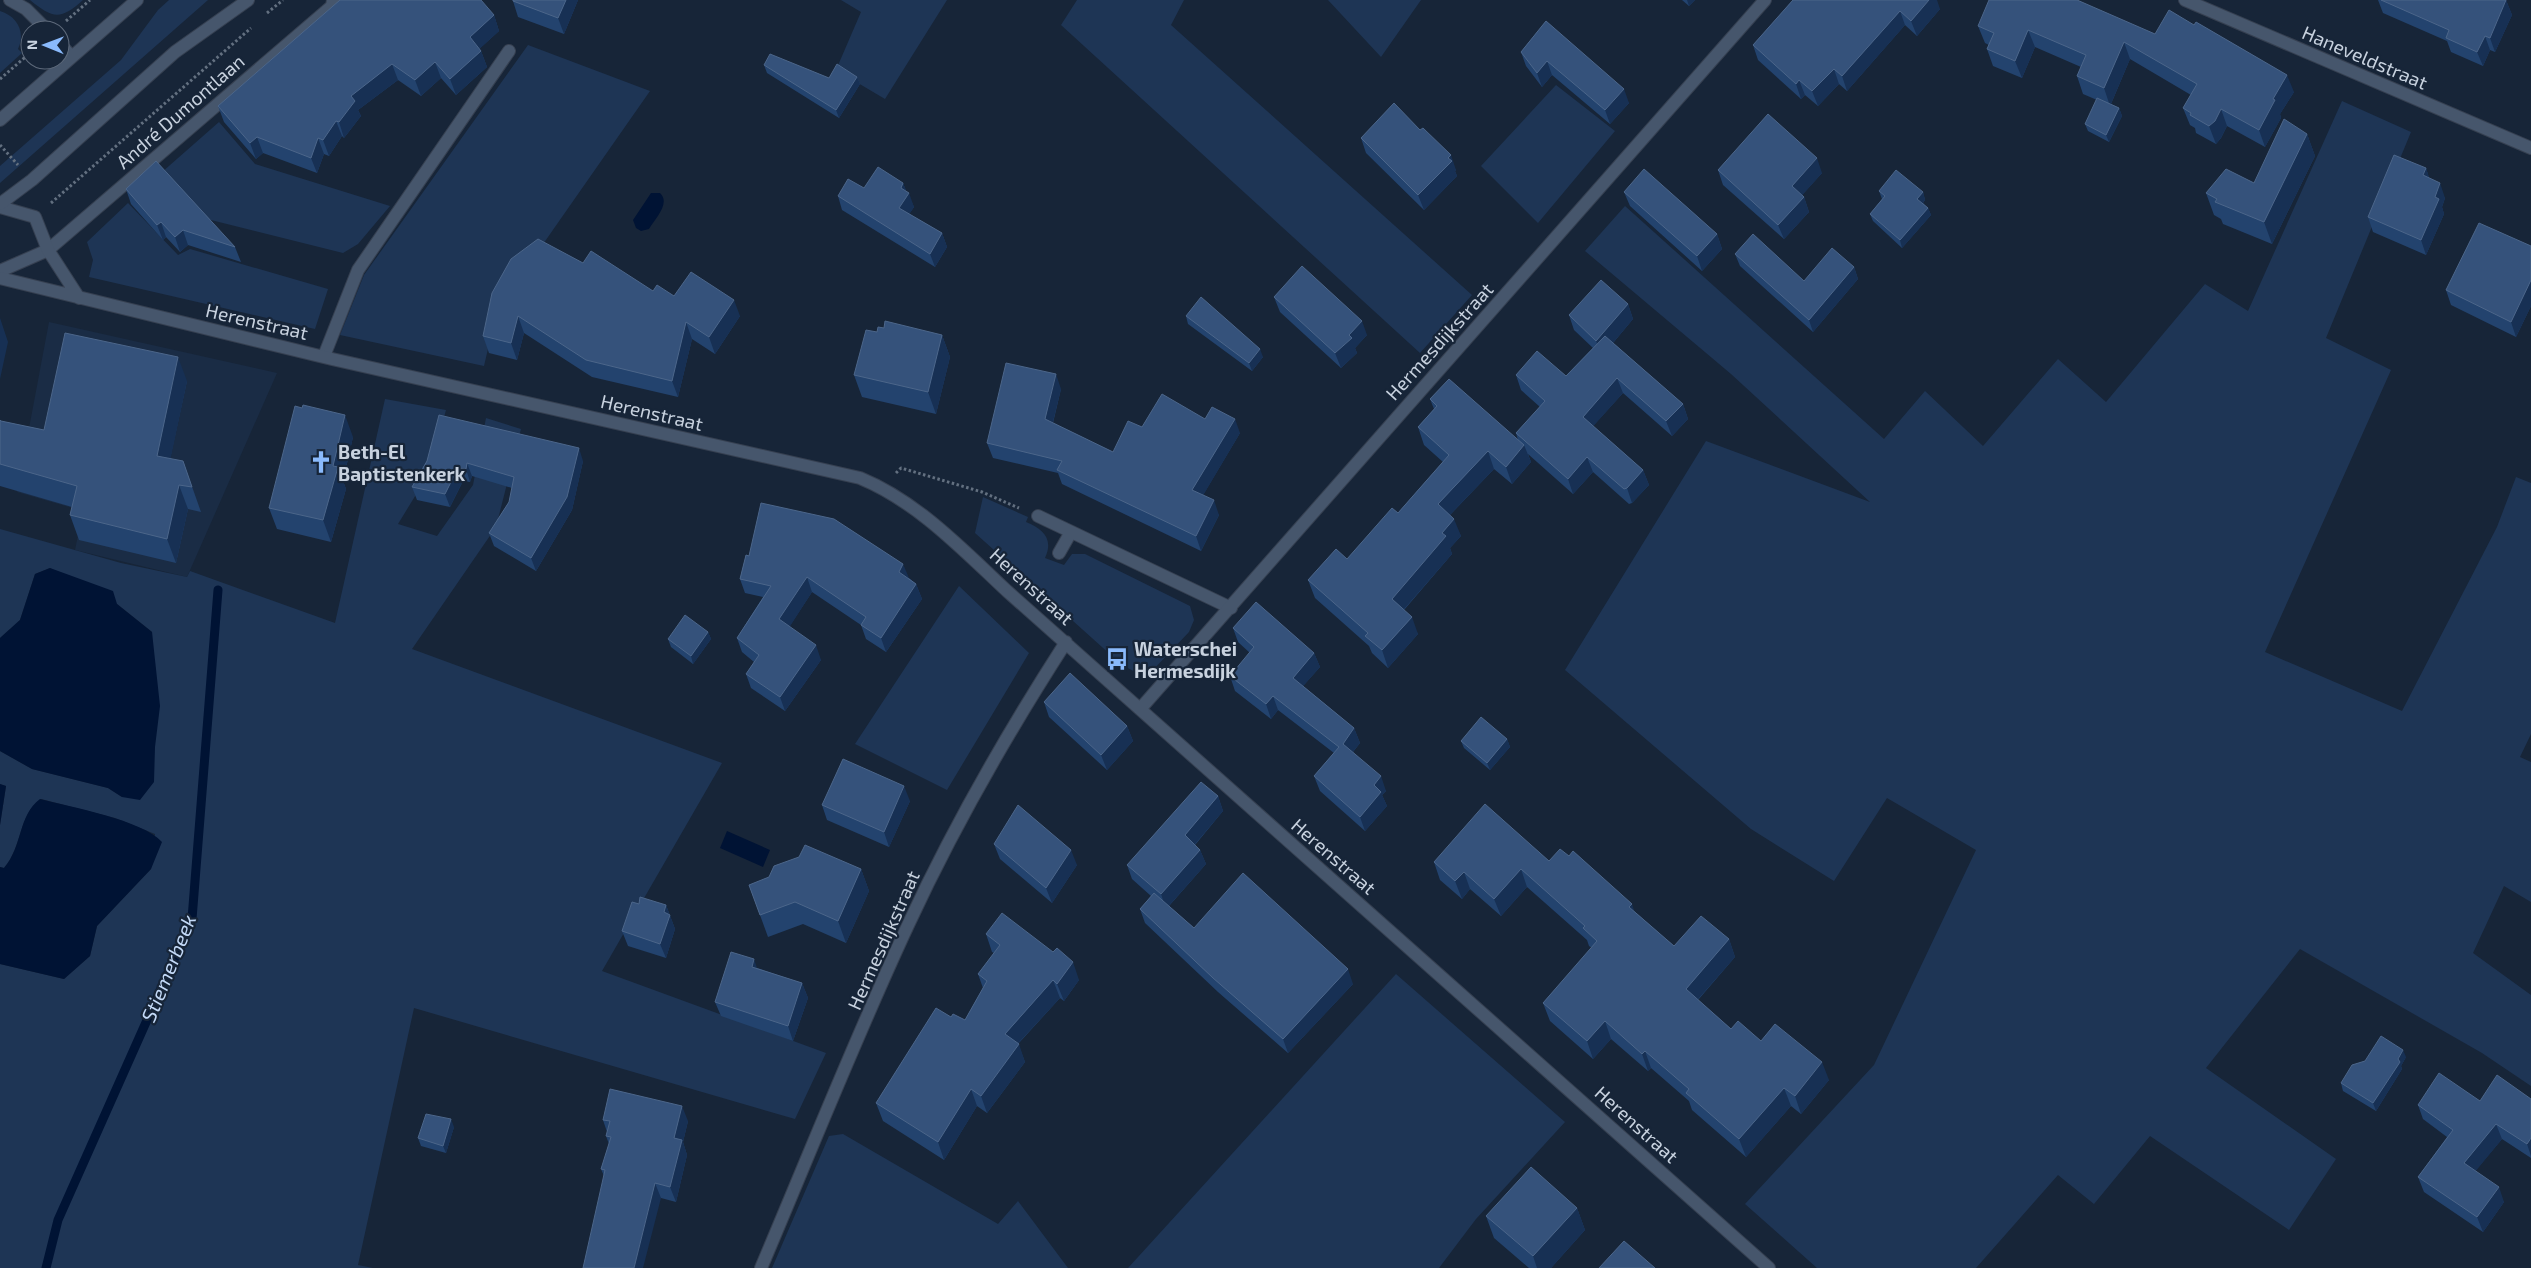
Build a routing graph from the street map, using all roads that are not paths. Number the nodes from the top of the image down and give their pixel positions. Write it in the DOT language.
graph roads {
  1 [pos="10,0"];
  2 [pos="137,0"];
  3 [pos="248,0"];
  4 [pos="333,0"];
  5 [pos="1765,0"];
  6 [pos="2185,0"];
  7 [pos="37,20"];
  8 [pos="509,51"];
  9 [pos="71,56"];
  10 [pos="0,120"];
  11 [pos="2531,148"];
  12 [pos="0,205"];
  13 [pos="48,250"];
  14 [pos="0,271"];
  15 [pos="0,278"];
  16 [pos="78,298"];
  17 [pos="324,356"];
  18 [pos="1038,516"];
  19 [pos="1071,532"];
  20 [pos="1059,554"];
  21 [pos="1231,608"];
  22 [pos="1066,642"];
  23 [pos="1141,708"];
  24 [pos="761,1268"];
  25 [pos="1769,1268"];
  1 -- 7 [label="street"];
  2 -- 9 [label="street"];
  3 -- 12 [label="street"];
  4 -- 13 [label="street, André Dumontlaan"];
  5 -- 21 [label="street, Hermesdijkstraat"];
  6 -- 11 [label="street, Haneveldstraat"];
  8 -- 17 [label="street"];
  9 -- 10 [label="street"];
  12 -- 13 [label="street"];
  13 -- 14 [label="street, André Dumontlaan"];
  13 -- 16 [label="street"];
  15 -- 16 [label="street, Herenstraat"];
  16 -- 17 [label="street, Herenstraat"];
  17 -- 22 [label="street, Herenstraat"];
  18 -- 19 [label="street"];
  19 -- 20 [label="street"];
  19 -- 21 [label="street"];
  21 -- 23 [label="street, Hermesdijkstraat"];
  22 -- 23 [label="street, Herenstraat"];
  22 -- 24 [label="street, Hermesdijkstraat"];
  23 -- 25 [label="street, Herenstraat"];
}
